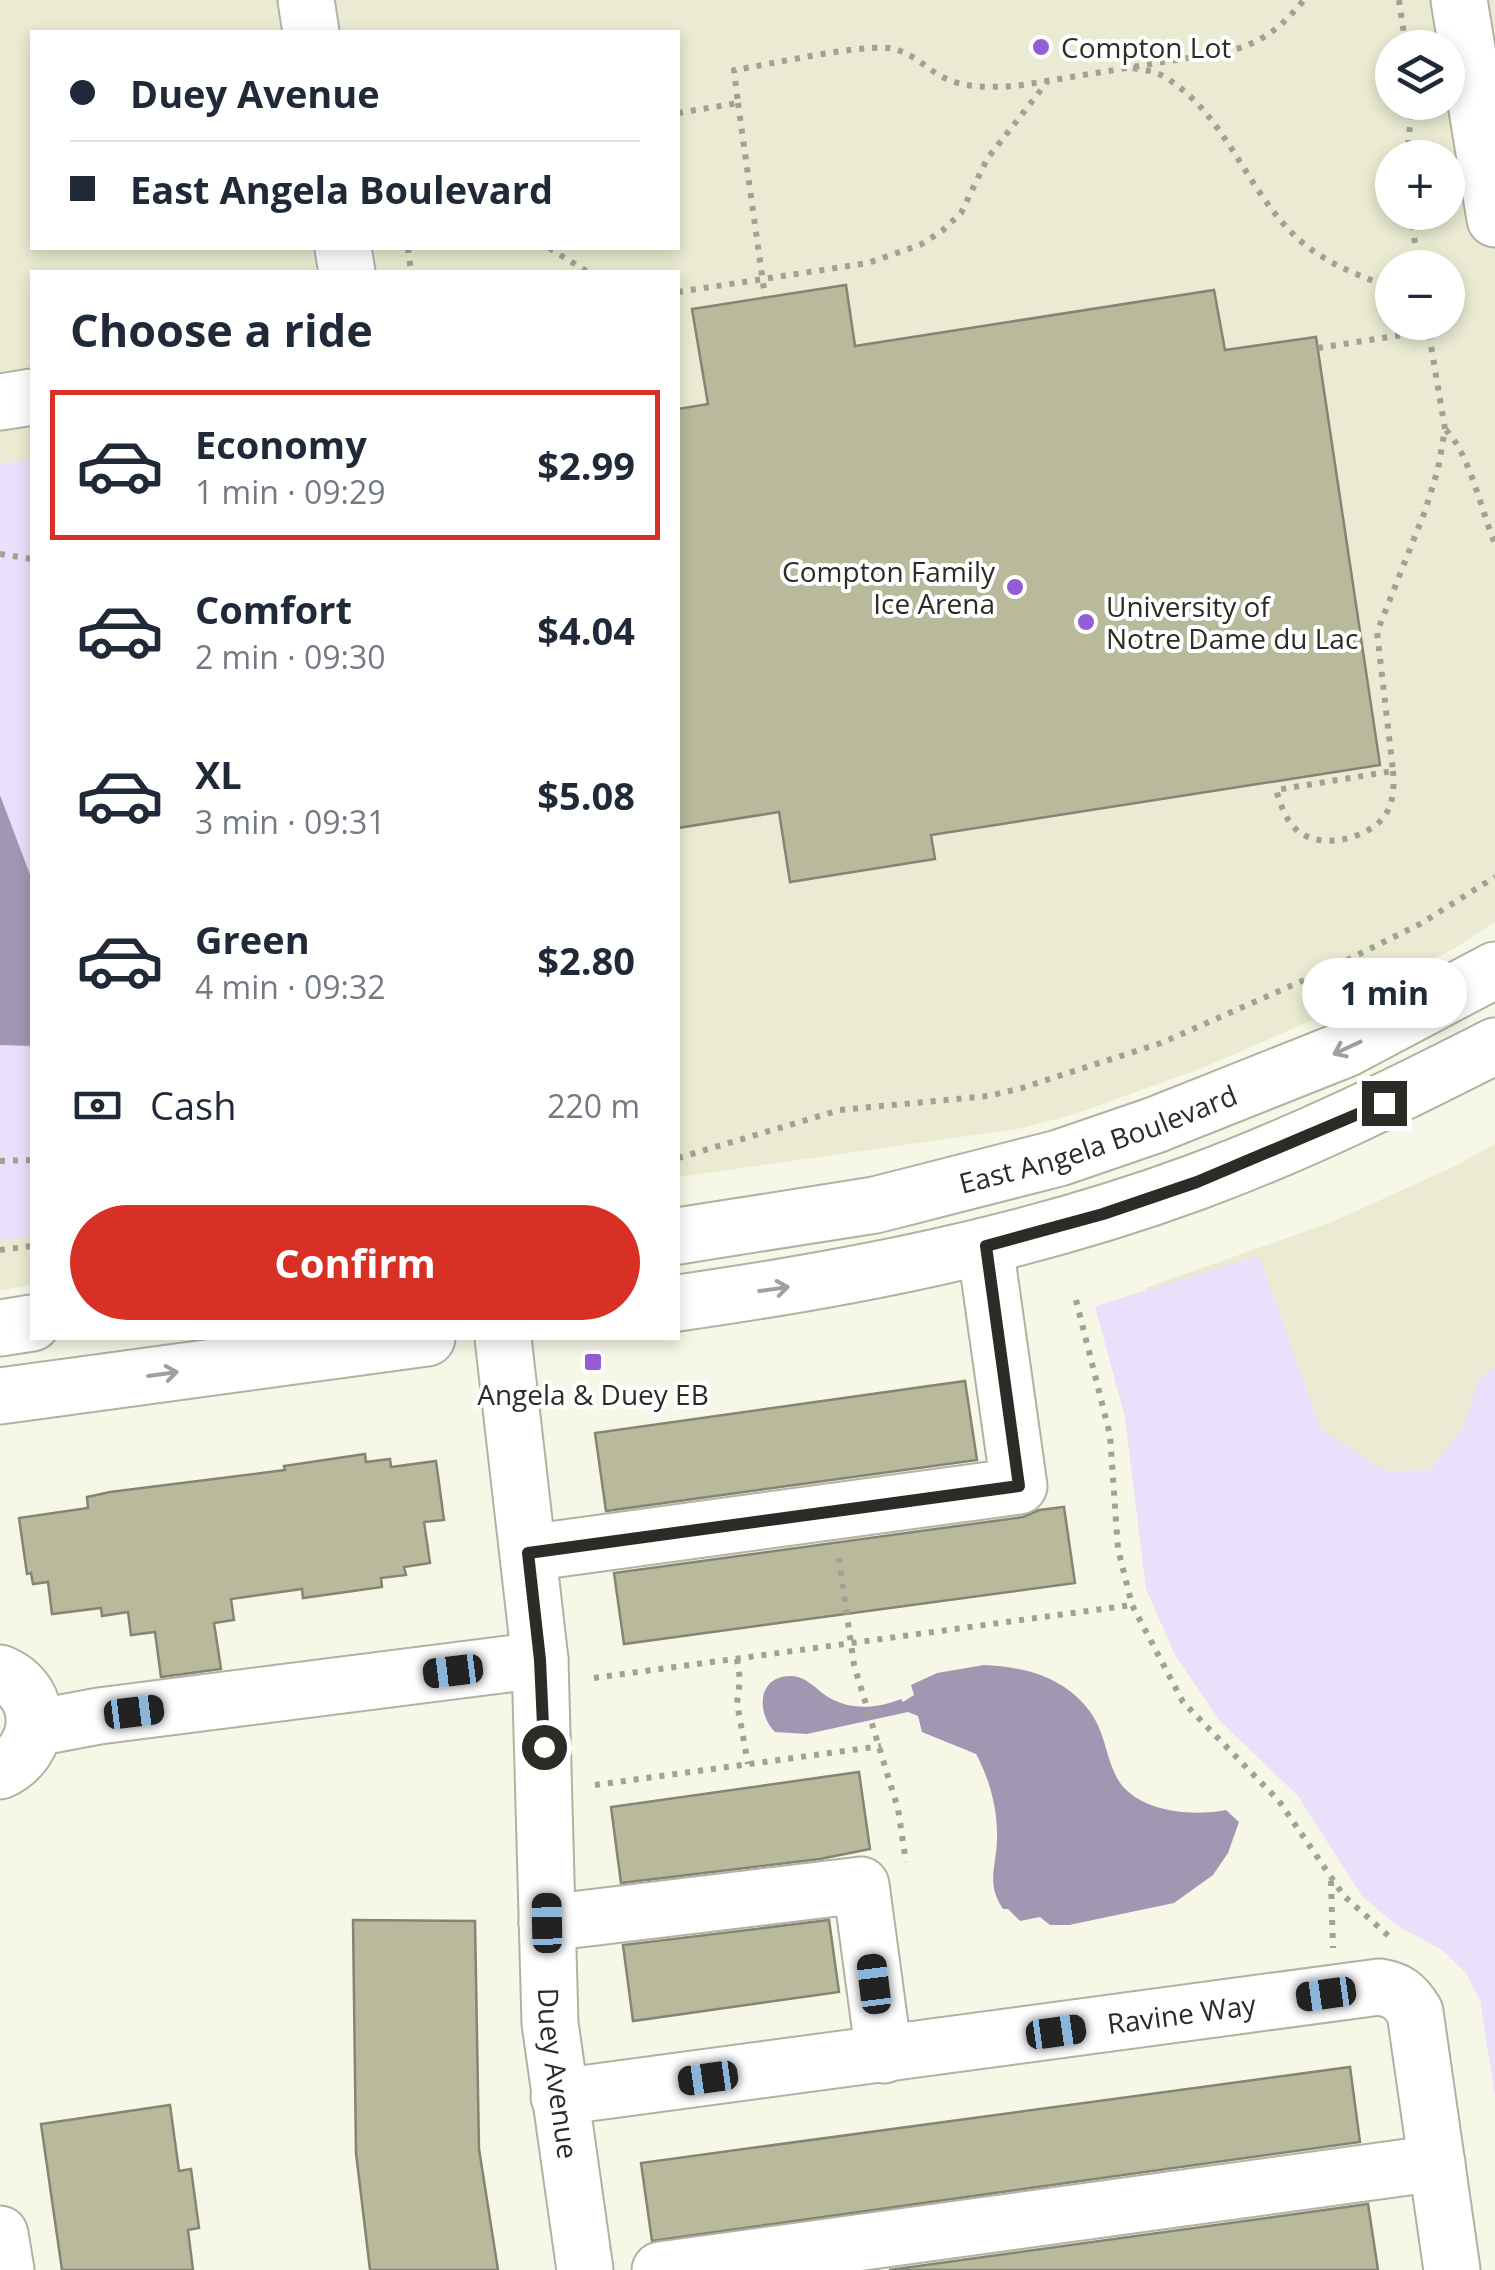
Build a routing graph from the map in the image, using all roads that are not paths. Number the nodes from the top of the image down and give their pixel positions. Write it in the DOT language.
graph roads {
  1 [pos="306,0"];
  2 [pos="1459,0"];
  3 [pos="311,30"];
  4 [pos="1495,219"];
  5 [pos="30,396"];
  6 [pos="0,402"];
  7 [pos="1495,970"];
  8 [pos="1495,1046"];
  9 [pos="680,1236"];
  10 [pos="986,1246"];
  11 [pos="680,1303"];
  12 [pos="30,1323"];
  13 [pos="0,1328"];
  14 [pos="412,1340"];
  15 [pos="503,1340"];
  16 [pos="0,1396"];
  17 [pos="528,1553"];
  18 [pos="540,1660"];
  19 [pos="0,1673"];
  20 [pos="35,1728"];
  21 [pos="0,1771"];
  22 [pos="547,1923"];
  23 [pos="884,2055"];
  24 [pos="559,2098"];
  25 [pos="1438,2164"];
  26 [pos="0,2234"];
  27 [pos="6,2270"];
  28 [pos="585,2270"];
  29 [pos="660,2270"];
  30 [pos="1452,2270"];
  1 -- 3 [label="street"];
  2 -- 4 [label="street"];
  5 -- 6 [label="street"];
  7 -- 9 [label="street, East Angela Boulevard, one-way"];
  8 -- 10 [label="street"];
  11 -- 10 [label="street, one-way"];
  10 -- 17 [label="street"];
  12 -- 13 [label="street"];
  16 -- 14 [label="street, one-way"];
  15 -- 17 [label="street, Duey Avenue"];
  17 -- 18 [label="street, Duey Avenue"];
  18 -- 20 [label="street"];
  18 -- 22 [label="street, Duey Avenue"];
  19 -- 20 [label="street"];
  20 -- 21 [label="street"];
  22 -- 23 [label="street"];
  22 -- 24 [label="street, Duey Avenue"];
  23 -- 24 [label="street, Ravine Way"];
  23 -- 25 [label="street, Ravine Way"];
  24 -- 28 [label="street, Duey Avenue"];
  25 -- 29 [label="street"];
  25 -- 30 [label="street, Ravine Way"];
  26 -- 27 [label="street"];
}
